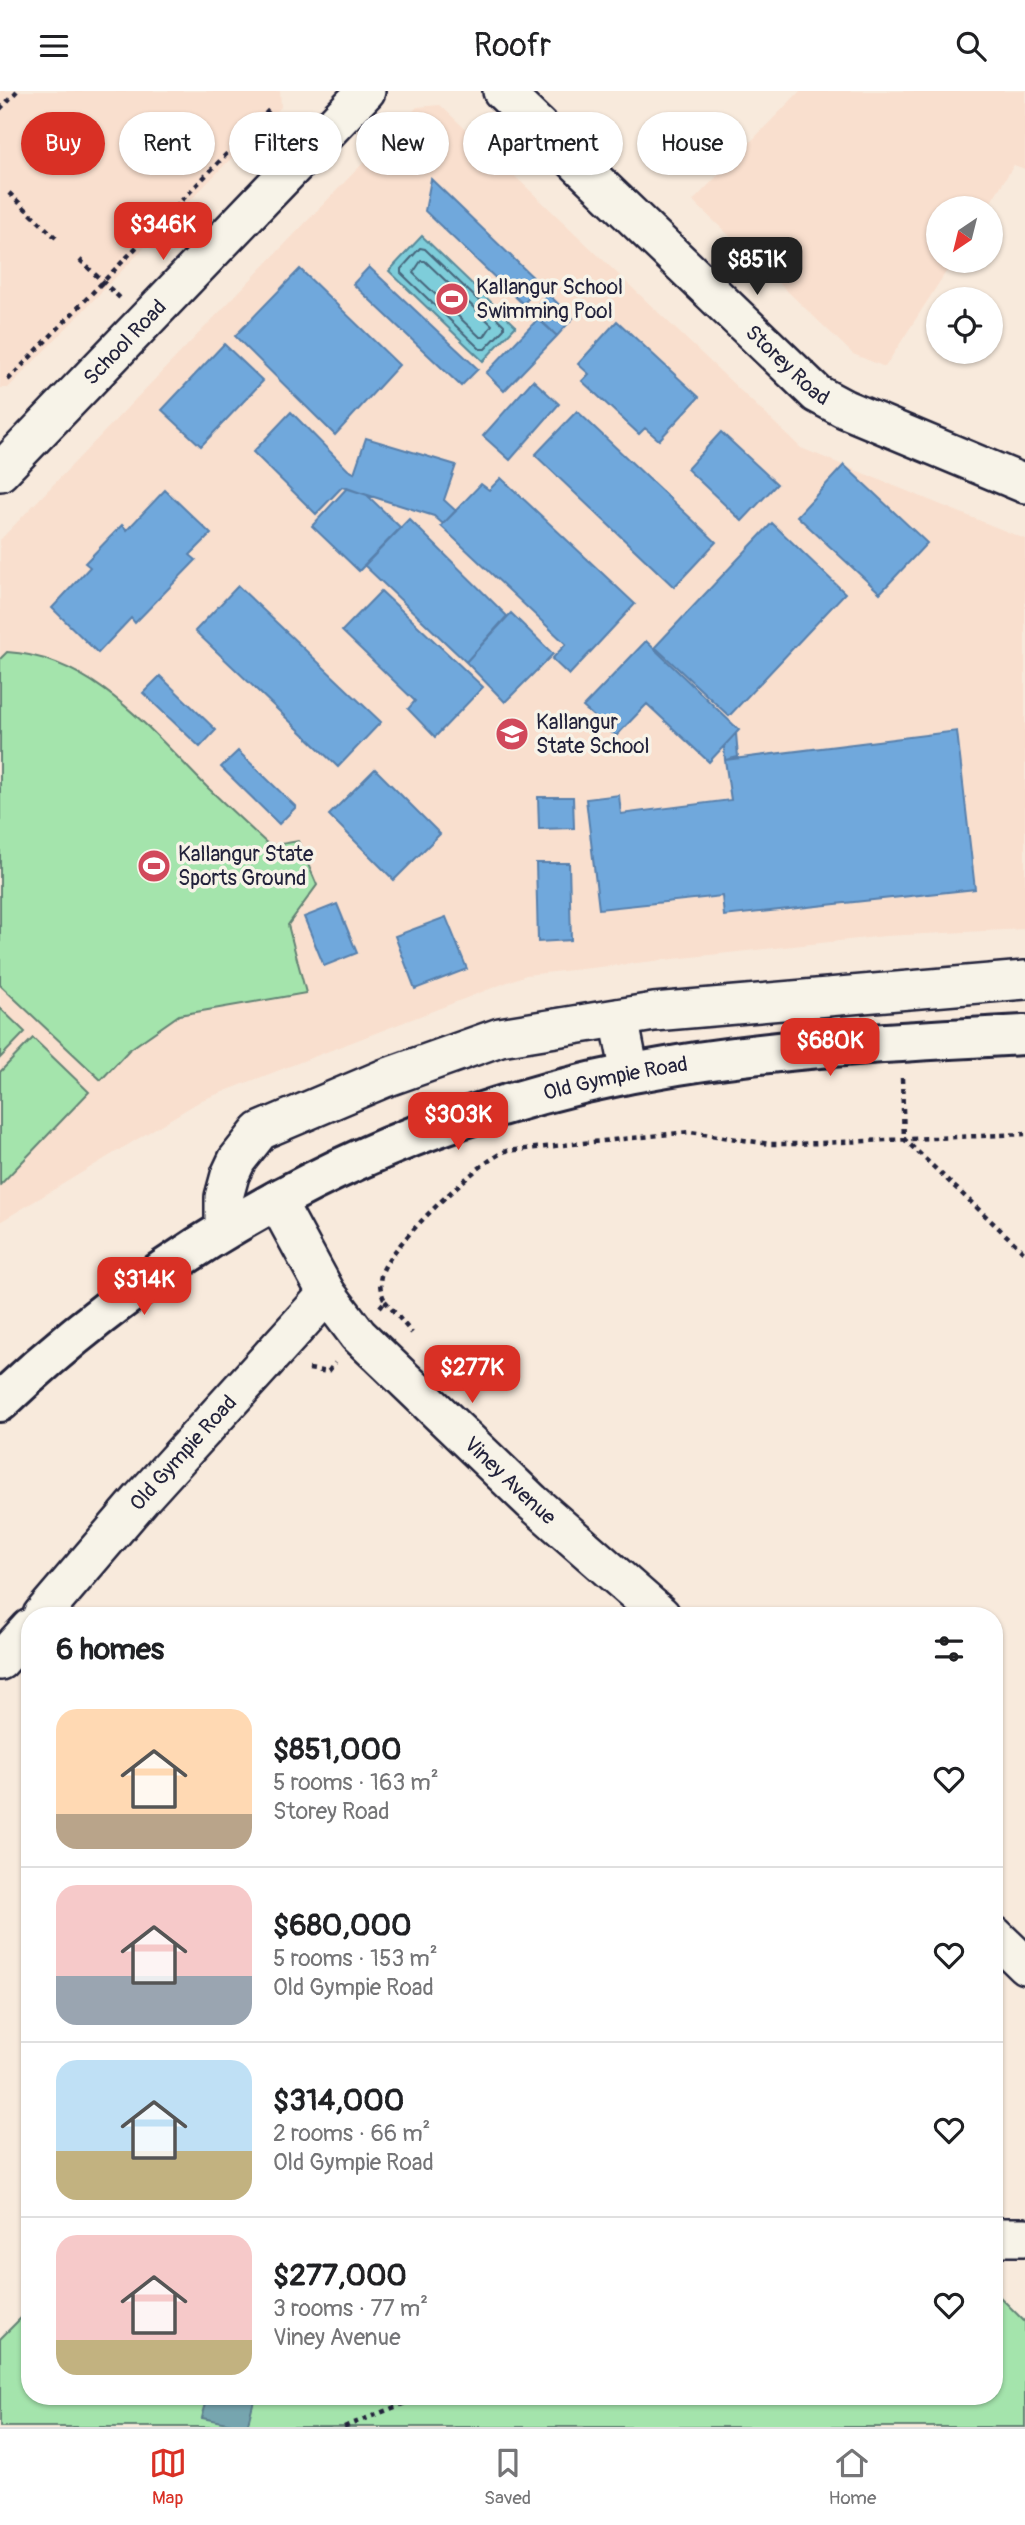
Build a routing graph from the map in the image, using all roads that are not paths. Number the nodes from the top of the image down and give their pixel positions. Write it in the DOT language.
graph roads {
  1 [pos="502,91"];
  2 [pos="344,98"];
  3 [pos="0,472"];
  4 [pos="1025,484"];
  5 [pos="1025,981"];
  6 [pos="619,1018"];
  7 [pos="1025,1035"];
  8 [pos="630,1073"];
  9 [pos="276,1200"];
  10 [pos="224,1229"];
  11 [pos="327,1294"];
  12 [pos="0,1402"];
  13 [pos="48,1607"];
  14 [pos="652,1607"];
  15 [pos="21,1638"];
  16 [pos="0,1661"];
  17 [pos="1003,1944"];
  18 [pos="1025,1965"];
  19 [pos="1003,2237"];
  20 [pos="1025,2237"];
  1 -- 4 [label="street, Storey Road"];
  2 -- 3 [label="street, School Road"];
  5 -- 6 [label="street"];
  6 -- 8 [label="street"];
  6 -- 10 [label="street"];
  7 -- 8 [label="main road, Old Gympie Road"];
  8 -- 9 [label="main road, Old Gympie Road"];
  9 -- 10 [label="main road, Old Gympie Road"];
  9 -- 11 [label="street, Viney Avenue"];
  10 -- 12 [label="main road, Old Gympie Road"];
  11 -- 13 [label="street, Old Gympie Road"];
  11 -- 14 [label="street, Viney Avenue"];
  15 -- 16 [label="street"];
  17 -- 18 [label="street"];
  19 -- 20 [label="street"];
}
